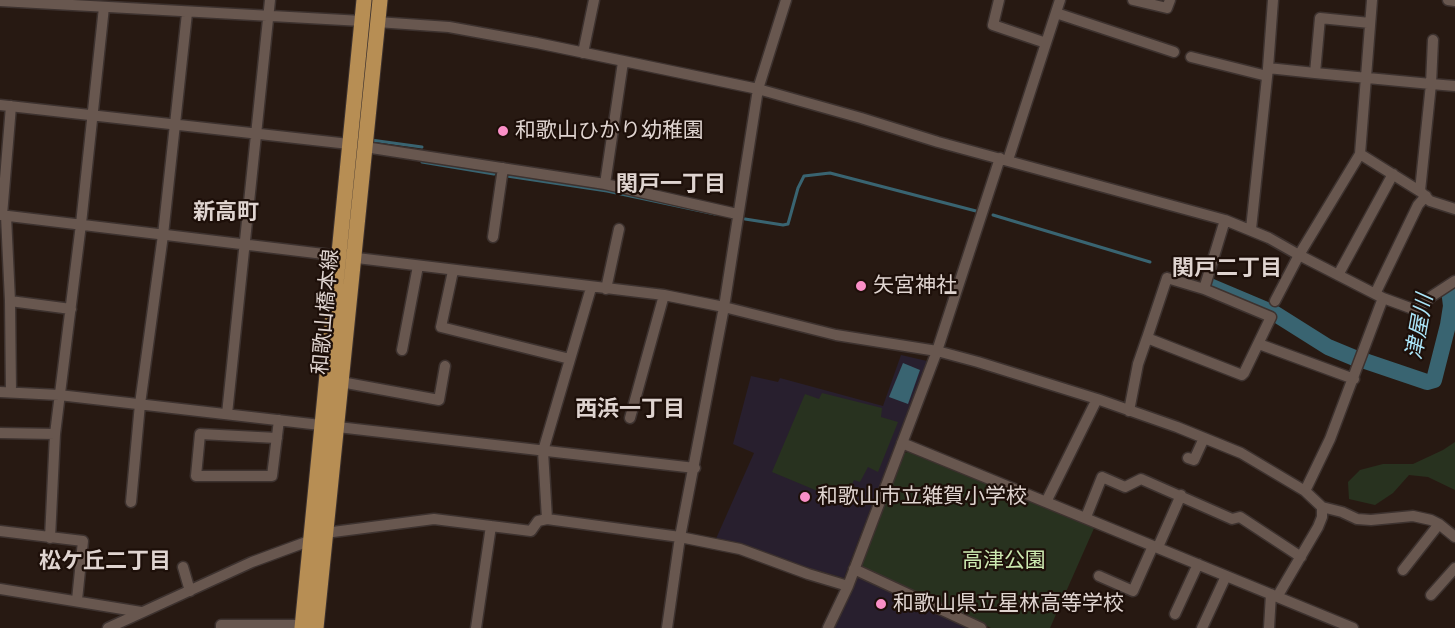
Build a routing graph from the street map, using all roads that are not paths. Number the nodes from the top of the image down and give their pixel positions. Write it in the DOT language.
graph roads {
  1 [pos="270,0"];
  2 [pos="364,0"];
  3 [pos="380,0"];
  4 [pos="594,0"];
  5 [pos="786,0"];
  6 [pos="999,0"];
  7 [pos="1060,0"];
  8 [pos="1133,0"];
  9 [pos="1170,0"];
  10 [pos="1273,0"];
  11 [pos="1372,0"];
  12 [pos="1448,0"];
  13 [pos="0,1"];
  14 [pos="1455,1"];
  15 [pos="104,7"];
  16 [pos="187,13"];
  17 [pos="1056,13"];
  18 [pos="268,16"];
  19 [pos="370,21"];
  20 [pos="1370,23"];
  21 [pos="1433,40"];
  22 [pos="1046,43"];
  23 [pos="582,52"];
  24 [pos="1174,52"];
  25 [pos="1191,57"];
  26 [pos="623,62"];
  27 [pos="1267,72"];
  28 [pos="1315,73"];
  29 [pos="1366,78"];
  30 [pos="1431,84"];
  31 [pos="1455,86"];
  32 [pos="758,89"];
  33 [pos="6,105"];
  34 [pos="93,115"];
  35 [pos="175,125"];
  36 [pos="256,133"];
  37 [pos="349,144"];
  38 [pos="365,147"];
  39 [pos="1360,154"];
  40 [pos="1004,159"];
  41 [pos="503,168"];
  42 [pos="1393,174"];
  43 [pos="605,184"];
  44 [pos="1423,194"];
  45 [pos="1455,208"];
  46 [pos="737,214"];
  47 [pos="3,215"];
  48 [pos="1225,220"];
  49 [pos="81,225"];
  50 [pos="619,229"];
  51 [pos="1251,230"];
  52 [pos="163,235"];
  53 [pos="493,237"];
  54 [pos="244,245"];
  55 [pos="1299,255"];
  56 [pos="345,257"];
  57 [pos="418,266"];
  58 [pos="453,271"];
  59 [pos="1338,276"];
  60 [pos="1455,281"];
  61 [pos="591,288"];
  62 [pos="606,289"];
  63 [pos="1204,289"];
  64 [pos="664,295"];
  65 [pos="1379,296"];
  66 [pos="1275,301"];
  67 [pos="7,307"];
  68 [pos="724,307"];
  69 [pos="71,309"];
  70 [pos="1147,338"];
  71 [pos="1259,344"];
  72 [pos="402,350"];
  73 [pos="937,351"];
  74 [pos="570,359"];
  75 [pos="445,366"];
  76 [pos="1354,379"];
  77 [pos="341,382"];
  78 [pos="5,392"];
  79 [pos="59,395"];
  80 [pos="1097,399"];
  81 [pos="140,404"];
  82 [pos="1129,411"];
  83 [pos="227,414"];
  84 [pos="630,418"];
  85 [pos="279,420"];
  86 [pos="329,426"];
  87 [pos="0,433"];
  88 [pos="55,435"];
  89 [pos="277,438"];
  90 [pos="1204,438"];
  91 [pos="902,443"];
  92 [pos="543,451"];
  93 [pos="1188,458"];
  94 [pos="695,468"];
  95 [pos="1305,491"];
  96 [pos="1181,495"];
  97 [pos="131,502"];
  98 [pos="1046,502"];
  99 [pos="1322,507"];
  100 [pos="1086,517"];
  101 [pos="546,519"];
  102 [pos="1439,524"];
  103 [pos="491,526"];
  104 [pos="0,531"];
  105 [pos="325,533"];
  106 [pos="680,537"];
  107 [pos="1455,537"];
  108 [pos="50,538"];
  109 [pos="309,541"];
  110 [pos="1156,547"];
  111 [pos="1301,557"];
  112 [pos="1198,564"];
  113 [pos="183,567"];
  114 [pos="1455,568"];
  115 [pos="854,569"];
  116 [pos="1402,570"];
  117 [pos="1099,576"];
  118 [pos="1226,576"];
  119 [pos="848,586"];
  120 [pos="0,589"];
  121 [pos="190,591"];
  122 [pos="1431,595"];
  123 [pos="1274,596"];
  124 [pos="77,600"];
  125 [pos="141,612"];
  126 [pos="1175,614"];
  127 [pos="306,627"];
  128 [pos="108,628"];
  129 [pos="221,628"];
  130 [pos="476,628"];
  131 [pos="667,628"];
  132 [pos="828,628"];
  133 [pos="981,628"];
  134 [pos="1202,628"];
  135 [pos="1269,628"];
  136 [pos="1353,628"];
  1 -- 18 [label="street"];
  2 -- 19 [label="main road, 和歌山橋本線"];
  3 -- 19 [label="main road, 和歌山橋本線"];
  4 -- 23 [label="street"];
  5 -- 32 [label="street"];
  6 -- 22 [label="street"];
  7 -- 17 [label="street"];
  8 -- 9 [label="street"];
  10 -- 27 [label="street"];
  11 -- 20 [label="street"];
  12 -- 14 [label="street"];
  13 -- 15 [label="street"];
  15 -- 16 [label="street"];
  15 -- 34 [label="street"];
  16 -- 18 [label="street"];
  16 -- 35 [label="street"];
  17 -- 22 [label="street"];
  17 -- 24 [label="street"];
  18 -- 19 [label="street"];
  18 -- 36 [label="street"];
  19 -- 23 [label="street"];
  19 -- 37 [label="main road, 和歌山橋本線"];
  19 -- 38 [label="main road, 和歌山橋本線"];
  20 -- 28 [label="street"];
  20 -- 29 [label="street"];
  21 -- 30 [label="street"];
  22 -- 40 [label="street"];
  23 -- 26 [label="street"];
  25 -- 27 [label="street"];
  26 -- 32 [label="street"];
  26 -- 43 [label="street"];
  27 -- 28 [label="street"];
  27 -- 51 [label="street"];
  28 -- 29 [label="street"];
  29 -- 30 [label="street"];
  29 -- 39 [label="street"];
  30 -- 31 [label="street"];
  30 -- 44 [label="street"];
  32 -- 40 [label="street"];
  32 -- 46 [label="street"];
  33 -- 34 [label="street"];
  33 -- 47 [label="street"];
  34 -- 35 [label="street"];
  34 -- 49 [label="street"];
  35 -- 36 [label="street"];
  35 -- 52 [label="street"];
  36 -- 37 [label="street"];
  36 -- 54 [label="street"];
  37 -- 56 [label="main road, 和歌山橋本線"];
  38 -- 41 [label="street"];
  38 -- 56 [label="main road, 和歌山橋本線"];
  39 -- 42 [label="street"];
  39 -- 55 [label="street"];
  40 -- 48 [label="street"];
  40 -- 73 [label="street"];
  41 -- 43 [label="street"];
  41 -- 53 [label="street"];
  42 -- 44 [label="street"];
  42 -- 59 [label="street"];
  43 -- 46 [label="street"];
  44 -- 45 [label="street"];
  44 -- 65 [label="street"];
  46 -- 68 [label="street"];
  47 -- 49 [label="street"];
  47 -- 67 [label="street"];
  48 -- 51 [label="street"];
  48 -- 63 [label="street"];
  49 -- 52 [label="street"];
  49 -- 69 [label="street"];
  50 -- 62 [label="street"];
  51 -- 55 [label="street"];
  52 -- 54 [label="street"];
  52 -- 81 [label="street"];
  54 -- 56 [label="street"];
  54 -- 83 [label="street"];
  55 -- 59 [label="street"];
  55 -- 66 [label="street"];
  56 -- 57 [label="street"];
  56 -- 77 [label="main road, 和歌山橋本線"];
  56 -- 86 [label="main road, 和歌山橋本線"];
  57 -- 58 [label="street"];
  57 -- 72 [label="street"];
  58 -- 61 [label="street"];
  58 -- 74 [label="street"];
  59 -- 65 [label="street"];
  60 -- 65 [label="street"];
  61 -- 62 [label="street"];
  61 -- 74 [label="street"];
  62 -- 64 [label="street"];
  63 -- 70 [label="street"];
  63 -- 71 [label="street"];
  64 -- 68 [label="street"];
  64 -- 84 [label="street"];
  65 -- 76 [label="street"];
  67 -- 69 [label="street"];
  67 -- 78 [label="street"];
  68 -- 73 [label="street"];
  68 -- 94 [label="street"];
  69 -- 79 [label="street"];
  70 -- 71 [label="street"];
  70 -- 82 [label="street"];
  71 -- 76 [label="street"];
  73 -- 80 [label="street"];
  73 -- 91 [label="street"];
  74 -- 92 [label="street"];
  75 -- 77 [label="street"];
  76 -- 95 [label="street"];
  77 -- 86 [label="main road, 和歌山橋本線"];
  78 -- 79 [label="street"];
  79 -- 81 [label="street"];
  79 -- 88 [label="street"];
  80 -- 82 [label="street"];
  80 -- 98 [label="street"];
  81 -- 83 [label="street"];
  81 -- 97 [label="street"];
  82 -- 90 [label="street"];
  83 -- 85 [label="street"];
  85 -- 86 [label="street"];
  85 -- 89 [label="street"];
  86 -- 92 [label="street"];
  86 -- 105 [label="main road, 和歌山橋本線"];
  86 -- 109 [label="main road, 和歌山橋本線"];
  87 -- 88 [label="street"];
  88 -- 108 [label="street"];
  89 -- 89 [label="street"];
  90 -- 93 [label="street"];
  90 -- 95 [label="street"];
  91 -- 98 [label="street"];
  91 -- 115 [label="street"];
  92 -- 94 [label="street"];
  92 -- 101 [label="street"];
  94 -- 106 [label="street"];
  95 -- 99 [label="street"];
  96 -- 100 [label="street"];
  96 -- 110 [label="street"];
  96 -- 111 [label="street"];
  98 -- 100 [label="street"];
  99 -- 102 [label="street"];
  99 -- 111 [label="street"];
  100 -- 110 [label="street"];
  101 -- 103 [label="street"];
  101 -- 106 [label="street"];
  102 -- 107 [label="street"];
  102 -- 116 [label="street"];
  103 -- 105 [label="street"];
  103 -- 130 [label="street"];
  104 -- 108 [label="street"];
  105 -- 109 [label="street"];
  105 -- 127 [label="main road, 和歌山橋本線"];
  106 -- 119 [label="street"];
  106 -- 131 [label="street"];
  108 -- 124 [label="street"];
  109 -- 121 [label="street"];
  109 -- 127 [label="main road, 和歌山橋本線"];
  110 -- 112 [label="street"];
  110 -- 117 [label="street"];
  111 -- 123 [label="street"];
  112 -- 118 [label="street"];
  112 -- 126 [label="street"];
  113 -- 121 [label="street"];
  114 -- 122 [label="street"];
  115 -- 119 [label="street"];
  115 -- 133 [label="street"];
  118 -- 123 [label="street"];
  118 -- 134 [label="street"];
  119 -- 132 [label="street"];
  120 -- 124 [label="street"];
  121 -- 125 [label="street"];
  123 -- 135 [label="street"];
  123 -- 136 [label="street"];
  124 -- 125 [label="street"];
  125 -- 128 [label="street"];
  127 -- 129 [label="street"];
}
